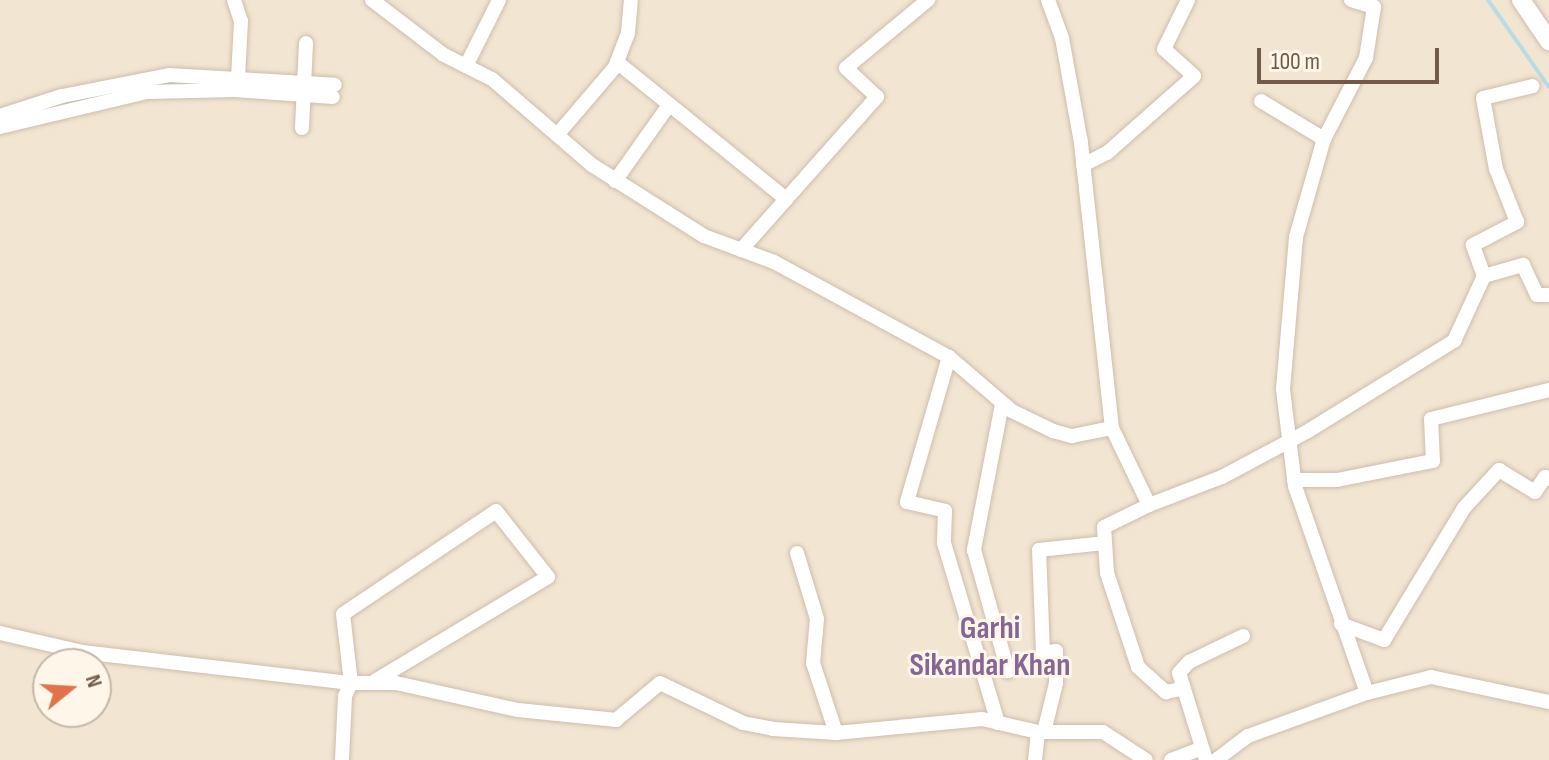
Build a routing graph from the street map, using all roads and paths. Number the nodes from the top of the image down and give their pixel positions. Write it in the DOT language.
graph roads {
  1 [pos="234,0"];
  2 [pos="372,0"];
  3 [pos="499,0"];
  4 [pos="631,0"];
  5 [pos="928,0"];
  6 [pos="1048,0"];
  7 [pos="1188,0"];
  8 [pos="1351,0"];
  9 [pos="1521,0"];
  10 [pos="1549,41"];
  11 [pos="306,43"];
  12 [pos="617,62"];
  13 [pos="466,66"];
  14 [pos="238,78"];
  15 [pos="1533,86"];
  16 [pos="303,89"];
  17 [pos="334,91"];
  18 [pos="1261,101"];
  19 [pos="669,105"];
  20 [pos="0,116"];
  21 [pos="0,127"];
  22 [pos="302,128"];
  23 [pos="557,135"];
  24 [pos="1324,139"];
  25 [pos="1083,165"];
  26 [pos="615,181"];
  27 [pos="786,199"];
  28 [pos="741,250"];
  29 [pos="1484,276"];
  30 [pos="1549,295"];
  31 [pos="949,357"];
  32 [pos="1549,390"];
  33 [pos="1002,404"];
  34 [pos="1112,428"];
  35 [pos="1290,439"];
  36 [pos="1549,479"];
  37 [pos="1294,480"];
  38 [pos="1149,505"];
  39 [pos="1104,543"];
  40 [pos="797,553"];
  41 [pos="1341,624"];
  42 [pos="0,633"];
  43 [pos="1243,636"];
  44 [pos="1008,671"];
  45 [pos="375,681"];
  46 [pos="351,683"];
  47 [pos="1182,689"];
  48 [pos="1367,693"];
  49 [pos="1549,702"];
  50 [pos="998,723"];
  51 [pos="1041,732"];
  52 [pos="836,733"];
  53 [pos="1204,754"];
  54 [pos="342,760"];
  55 [pos="1035,760"];
  56 [pos="1146,760"];
  57 [pos="1171,760"];
  58 [pos="1216,760"];
  1 -- 14 [label="street"];
  2 -- 13 [label="street"];
  3 -- 13 [label="street"];
  4 -- 12 [label="street"];
  5 -- 27 [label="street"];
  6 -- 25 [label="street"];
  7 -- 25 [label="street"];
  8 -- 24 [label="street"];
  9 -- 10 [label="main road"];
  11 -- 16 [label="street"];
  12 -- 19 [label="street"];
  12 -- 23 [label="street"];
  13 -- 23 [label="street"];
  14 -- 16 [label="street"];
  14 -- 20 [label="street"];
  15 -- 29 [label="street"];
  16 -- 17 [label="street"];
  16 -- 21 [label="street"];
  16 -- 22 [label="street"];
  18 -- 24 [label="street"];
  19 -- 26 [label="street"];
  19 -- 27 [label="street"];
  23 -- 26 [label="street"];
  24 -- 35 [label="street"];
  25 -- 34 [label="street"];
  26 -- 28 [label="street"];
  27 -- 28 [label="street"];
  28 -- 31 [label="street"];
  29 -- 30 [label="street"];
  29 -- 35 [label="street"];
  31 -- 33 [label="street"];
  31 -- 50 [label="street"];
  32 -- 37 [label="street"];
  33 -- 34 [label="street"];
  33 -- 44 [label="street"];
  34 -- 38 [label="street"];
  35 -- 37 [label="street"];
  35 -- 38 [label="street"];
  36 -- 41 [label="street"];
  37 -- 41 [label="street"];
  38 -- 39 [label="street"];
  39 -- 47 [label="street"];
  39 -- 51 [label="street"];
  40 -- 52 [label="street"];
  41 -- 48 [label="street"];
  42 -- 46 [label="street"];
  43 -- 47 [label="street"];
  45 -- 46 [label="street"];
  45 -- 46 [label="street"];
  45 -- 52 [label="street"];
  46 -- 54 [label="street"];
  47 -- 53 [label="street"];
  48 -- 49 [label="street"];
  48 -- 58 [label="street"];
  50 -- 51 [label="street"];
  50 -- 52 [label="street"];
  51 -- 55 [label="street"];
  51 -- 56 [label="street"];
  53 -- 57 [label="street"];
}
